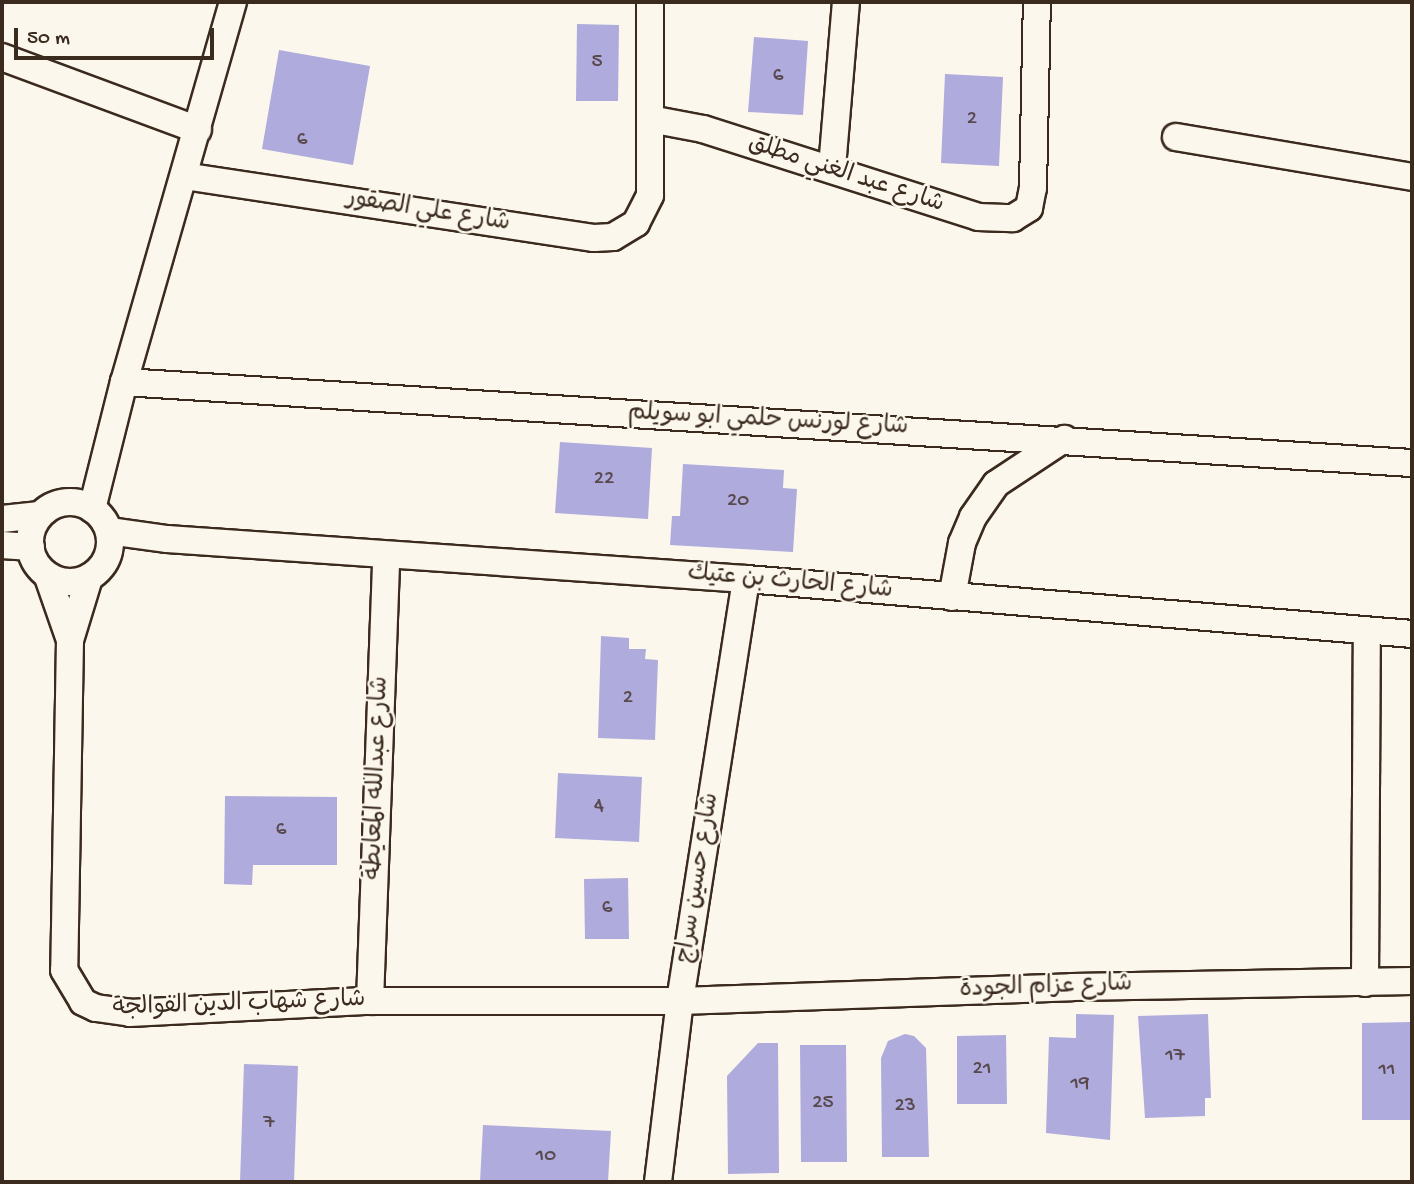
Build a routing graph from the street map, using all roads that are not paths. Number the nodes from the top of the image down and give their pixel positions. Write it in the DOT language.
graph roads {
  1 [pos="233,2"];
  2 [pos="650,2"];
  3 [pos="846,2"];
  4 [pos="1037,2"];
  5 [pos="2,57"];
  6 [pos="650,119"];
  7 [pos="198,131"];
  8 [pos="1176,137"];
  9 [pos="832,168"];
  10 [pos="184,176"];
  11 [pos="1412,177"];
  12 [pos="124,382"];
  13 [pos="1064,439"];
  14 [pos="1412,463"];
  15 [pos="99,471"];
  16 [pos="65,502"];
  17 [pos="92,509"];
  18 [pos="40,515"];
  19 [pos="2,519"];
  20 [pos="109,531"];
  21 [pos="167,539"];
  22 [pos="2,545"];
  23 [pos="31,547"];
  24 [pos="386,555"];
  25 [pos="108,558"];
  26 [pos="48,577"];
  27 [pos="89,578"];
  28 [pos="746,579"];
  29 [pos="952,597"];
  30 [pos="1367,631"];
  31 [pos="1412,634"];
  32 [pos="69,640"];
  33 [pos="1412,981"];
  34 [pos="1365,983"];
  35 [pos="370,1001"];
  36 [pos="680,1001"];
  37 [pos="656,1181"];
  1 -- 7 [label="street"];
  2 -- 6 [label="street"];
  3 -- 9 [label="street"];
  4 -- 9 [label="street, شارع عبد الغني مطلق"];
  5 -- 7 [label="street"];
  6 -- 9 [label="street, شارع عبد الغني مطلق"];
  6 -- 10 [label="street, شارع علي الصقور"];
  7 -- 10 [label="street"];
  8 -- 11 [label="street"];
  10 -- 12 [label="street"];
  12 -- 13 [label="street, شارع لورنس حلمي ابو سويلم"];
  12 -- 15 [label="street"];
  13 -- 14 [label="street, شارع لورنس حلمي ابو سويلم"];
  13 -- 29 [label="street"];
  15 -- 16 [label="street"];
  15 -- 17 [label="street"];
  16 -- 17 [label="street"];
  16 -- 18 [label="street"];
  17 -- 20 [label="street"];
  18 -- 19 [label="street"];
  18 -- 23 [label="street"];
  20 -- 21 [label="street, شارع الحارث بن عتيك"];
  20 -- 25 [label="street"];
  21 -- 24 [label="street, شارع الحارث بن عتيك"];
  21 -- 25 [label="street, شارع الحارث بن عتيك"];
  22 -- 23 [label="street"];
  23 -- 26 [label="street"];
  24 -- 28 [label="street, شارع الحارث بن عتيك"];
  24 -- 35 [label="street, شارع عبدالله المعايطة"];
  25 -- 27 [label="street"];
  26 -- 27 [label="street"];
  26 -- 32 [label="street, شارع شهاب الدين الفوالجة"];
  27 -- 32 [label="street, شارع شهاب الدين الفوالجة"];
  28 -- 29 [label="street, شارع الحارث بن عتيك"];
  28 -- 36 [label="street, شارع حسين سراج"];
  29 -- 30 [label="street, شارع الحارث بن عتيك"];
  30 -- 31 [label="street, شارع الحارث بن عتيك"];
  30 -- 34 [label="street"];
  32 -- 35 [label="street, شارع شهاب الدين الفوالجة"];
  33 -- 34 [label="street, شارع عزام الجودة"];
  34 -- 36 [label="street, شارع عزام الجودة"];
  35 -- 36 [label="street, شارع شهاب الدين الفوالجة"];
  36 -- 37 [label="street, شارع حسين سراج"];
}
